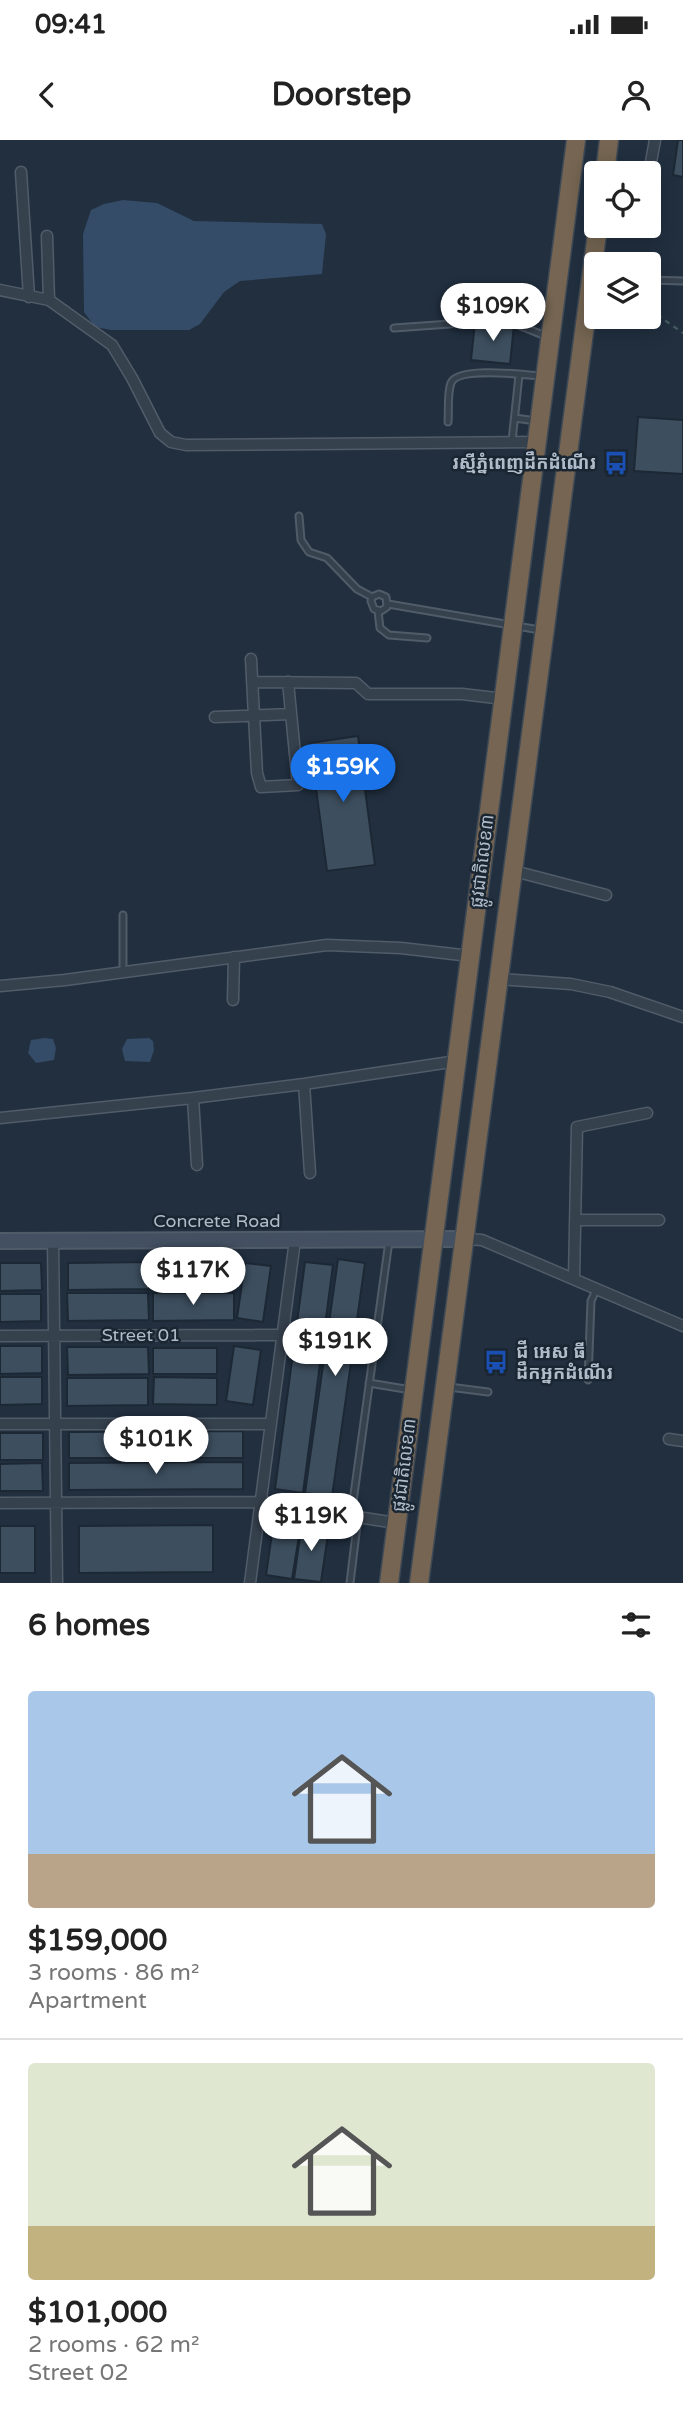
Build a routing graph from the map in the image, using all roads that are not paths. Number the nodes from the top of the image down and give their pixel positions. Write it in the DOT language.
graph roads {
  1 [pos="576,140"];
  2 [pos="609,140"];
  3 [pos="655,140"];
  4 [pos="609,161"];
  5 [pos="652,161"];
  6 [pos="21,172"];
  7 [pos="47,236"];
  8 [pos="661,280"];
  9 [pos="683,281"];
  10 [pos="0,290"];
  11 [pos="29,297"];
  12 [pos="49,300"];
  13 [pos="394,328"];
  14 [pos="587,329"];
  15 [pos="550,338"];
  16 [pos="519,375"];
  17 [pos="545,376"];
  18 [pos="515,418"];
  19 [pos="448,422"];
  20 [pos="540,422"];
  21 [pos="512,442"];
  22 [pos="537,442"];
  23 [pos="299,516"];
  24 [pos="372,597"];
  25 [pos="388,604"];
  26 [pos="378,611"];
  27 [pos="513,626"];
  28 [pos="545,630"];
  29 [pos="427,638"];
  30 [pos="251,659"];
  31 [pos="252,682"];
  32 [pos="288,682"];
  33 [pos="504,699"];
  34 [pos="291,714"];
  35 [pos="254,715"];
  36 [pos="215,717"];
  37 [pos="514,872"];
  38 [pos="606,895"];
  39 [pos="123,915"];
  40 [pos="470,956"];
  41 [pos="234,957"];
  42 [pos="123,971"];
  43 [pos="499,979"];
  44 [pos="0,986"];
  45 [pos="233,1000"];
  46 [pos="683,1017"];
  47 [pos="457,1061"];
  48 [pos="304,1084"];
  49 [pos="193,1098"];
  50 [pos="647,1113"];
  51 [pos="0,1118"];
  52 [pos="197,1165"];
  53 [pos="310,1173"];
  54 [pos="576,1220"];
  55 [pos="659,1220"];
  56 [pos="465,1238"];
  57 [pos="389,1239"];
  58 [pos="433,1239"];
  59 [pos="295,1240"];
  60 [pos="0,1241"];
  61 [pos="53,1241"];
  62 [pos="574,1278"];
  63 [pos="596,1289"];
  64 [pos="683,1326"];
  65 [pos="283,1335"];
  66 [pos="0,1336"];
  67 [pos="54,1336"];
  68 [pos="588,1380"];
  69 [pos="369,1383"];
  70 [pos="445,1386"];
  71 [pos="414,1390"];
  72 [pos="488,1392"];
  73 [pos="0,1424"];
  74 [pos="55,1424"];
  75 [pos="271,1424"];
  76 [pos="669,1439"];
  77 [pos="683,1441"];
  78 [pos="261,1502"];
  79 [pos="0,1503"];
  80 [pos="56,1503"];
  81 [pos="355,1516"];
  82 [pos="396,1523"];
  83 [pos="57,1583"];
  84 [pos="250,1583"];
  85 [pos="350,1583"];
  86 [pos="389,1583"];
  87 [pos="419,1583"];
  1 -- 15 [label="highway, ផ្លូវជាតិលេខ៣"];
  2 -- 4 [label="highway"];
  3 -- 5 [label="street"];
  6 -- 11 [label="street"];
  7 -- 12 [label="street"];
  8 -- 9 [label="lane"];
  10 -- 11 [label="street"];
  11 -- 12 [label="street"];
  12 -- 21 [label="street"];
  13 -- 15 [label="lane"];
  14 -- 28 [label="highway, ផ្លូវជាតិលេខ៣"];
  15 -- 17 [label="highway, ផ្លូវជាតិលេខ៣"];
  16 -- 17 [label="lane"];
  16 -- 18 [label="lane"];
  16 -- 19 [label="lane"];
  17 -- 20 [label="highway, ផ្លូវជាតិលេខ៣"];
  18 -- 20 [label="lane"];
  18 -- 21 [label="lane"];
  20 -- 22 [label="highway, ផ្លូវជាតិលេខ៣"];
  21 -- 22 [label="street"];
  22 -- 27 [label="highway, ផ្លូវជាតិលេខ៣"];
  23 -- 24 [label="lane"];
  24 -- 25 [label="lane"];
  24 -- 26 [label="lane"];
  25 -- 26 [label="lane"];
  25 -- 27 [label="lane"];
  26 -- 29 [label="lane"];
  27 -- 28 [label="lane"];
  27 -- 33 [label="highway, ផ្លូវជាតិលេខ៣"];
  28 -- 37 [label="highway, ផ្លូវជាតិលេខ៣"];
  30 -- 31 [label="street"];
  31 -- 32 [label="street"];
  31 -- 35 [label="street"];
  32 -- 33 [label="street"];
  32 -- 34 [label="street"];
  33 -- 40 [label="highway, ផ្លូវជាតិលេខ៣"];
  34 -- 35 [label="street"];
  34 -- 35 [label="street"];
  35 -- 36 [label="street"];
  37 -- 38 [label="street"];
  37 -- 43 [label="highway, ផ្លូវជាតិលេខ៣"];
  39 -- 42 [label="lane"];
  40 -- 41 [label="street"];
  40 -- 47 [label="highway, ផ្លូវជាតិលេខ៣"];
  41 -- 42 [label="street"];
  41 -- 45 [label="street"];
  42 -- 44 [label="street"];
  43 -- 46 [label="street"];
  43 -- 56 [label="highway, ផ្លូវជាតិលេខ៣"];
  47 -- 48 [label="street"];
  47 -- 58 [label="highway, ផ្លូវជាតិលេខ៣"];
  48 -- 49 [label="street"];
  48 -- 53 [label="street"];
  49 -- 51 [label="street"];
  49 -- 52 [label="street"];
  50 -- 54 [label="street"];
  54 -- 55 [label="street"];
  54 -- 62 [label="street"];
  56 -- 58 [label="street, Concrete Road"];
  56 -- 62 [label="street"];
  56 -- 70 [label="highway, ផ្លូវជាតិលេខ៣"];
  57 -- 58 [label="street, Concrete Road"];
  57 -- 59 [label="street, Concrete Road"];
  57 -- 69 [label="lane"];
  58 -- 71 [label="highway, ផ្លូវជាតិលេខ៣"];
  59 -- 61 [label="street, Concrete Road"];
  59 -- 65 [label="street"];
  60 -- 61 [label="street, Concrete Road"];
  61 -- 67 [label="street"];
  62 -- 63 [label="street"];
  63 -- 64 [label="street"];
  63 -- 68 [label="lane"];
  65 -- 67 [label="street, Street 01"];
  65 -- 75 [label="street"];
  66 -- 67 [label="street, Street 01"];
  67 -- 74 [label="street"];
  69 -- 71 [label="lane"];
  69 -- 81 [label="lane"];
  70 -- 72 [label="lane"];
  70 -- 87 [label="highway, ផ្លូវជាតិលេខ៣"];
  71 -- 82 [label="highway, ផ្លូវជាតិលេខ៣"];
  73 -- 74 [label="street"];
  74 -- 75 [label="street"];
  74 -- 80 [label="street"];
  75 -- 78 [label="street"];
  76 -- 77 [label="street"];
  78 -- 80 [label="street"];
  78 -- 81 [label="street"];
  78 -- 84 [label="street"];
  79 -- 80 [label="street"];
  80 -- 83 [label="street"];
  81 -- 82 [label="street"];
  81 -- 85 [label="lane"];
  82 -- 86 [label="highway, ផ្លូវជាតិលេខ៣"];
}
